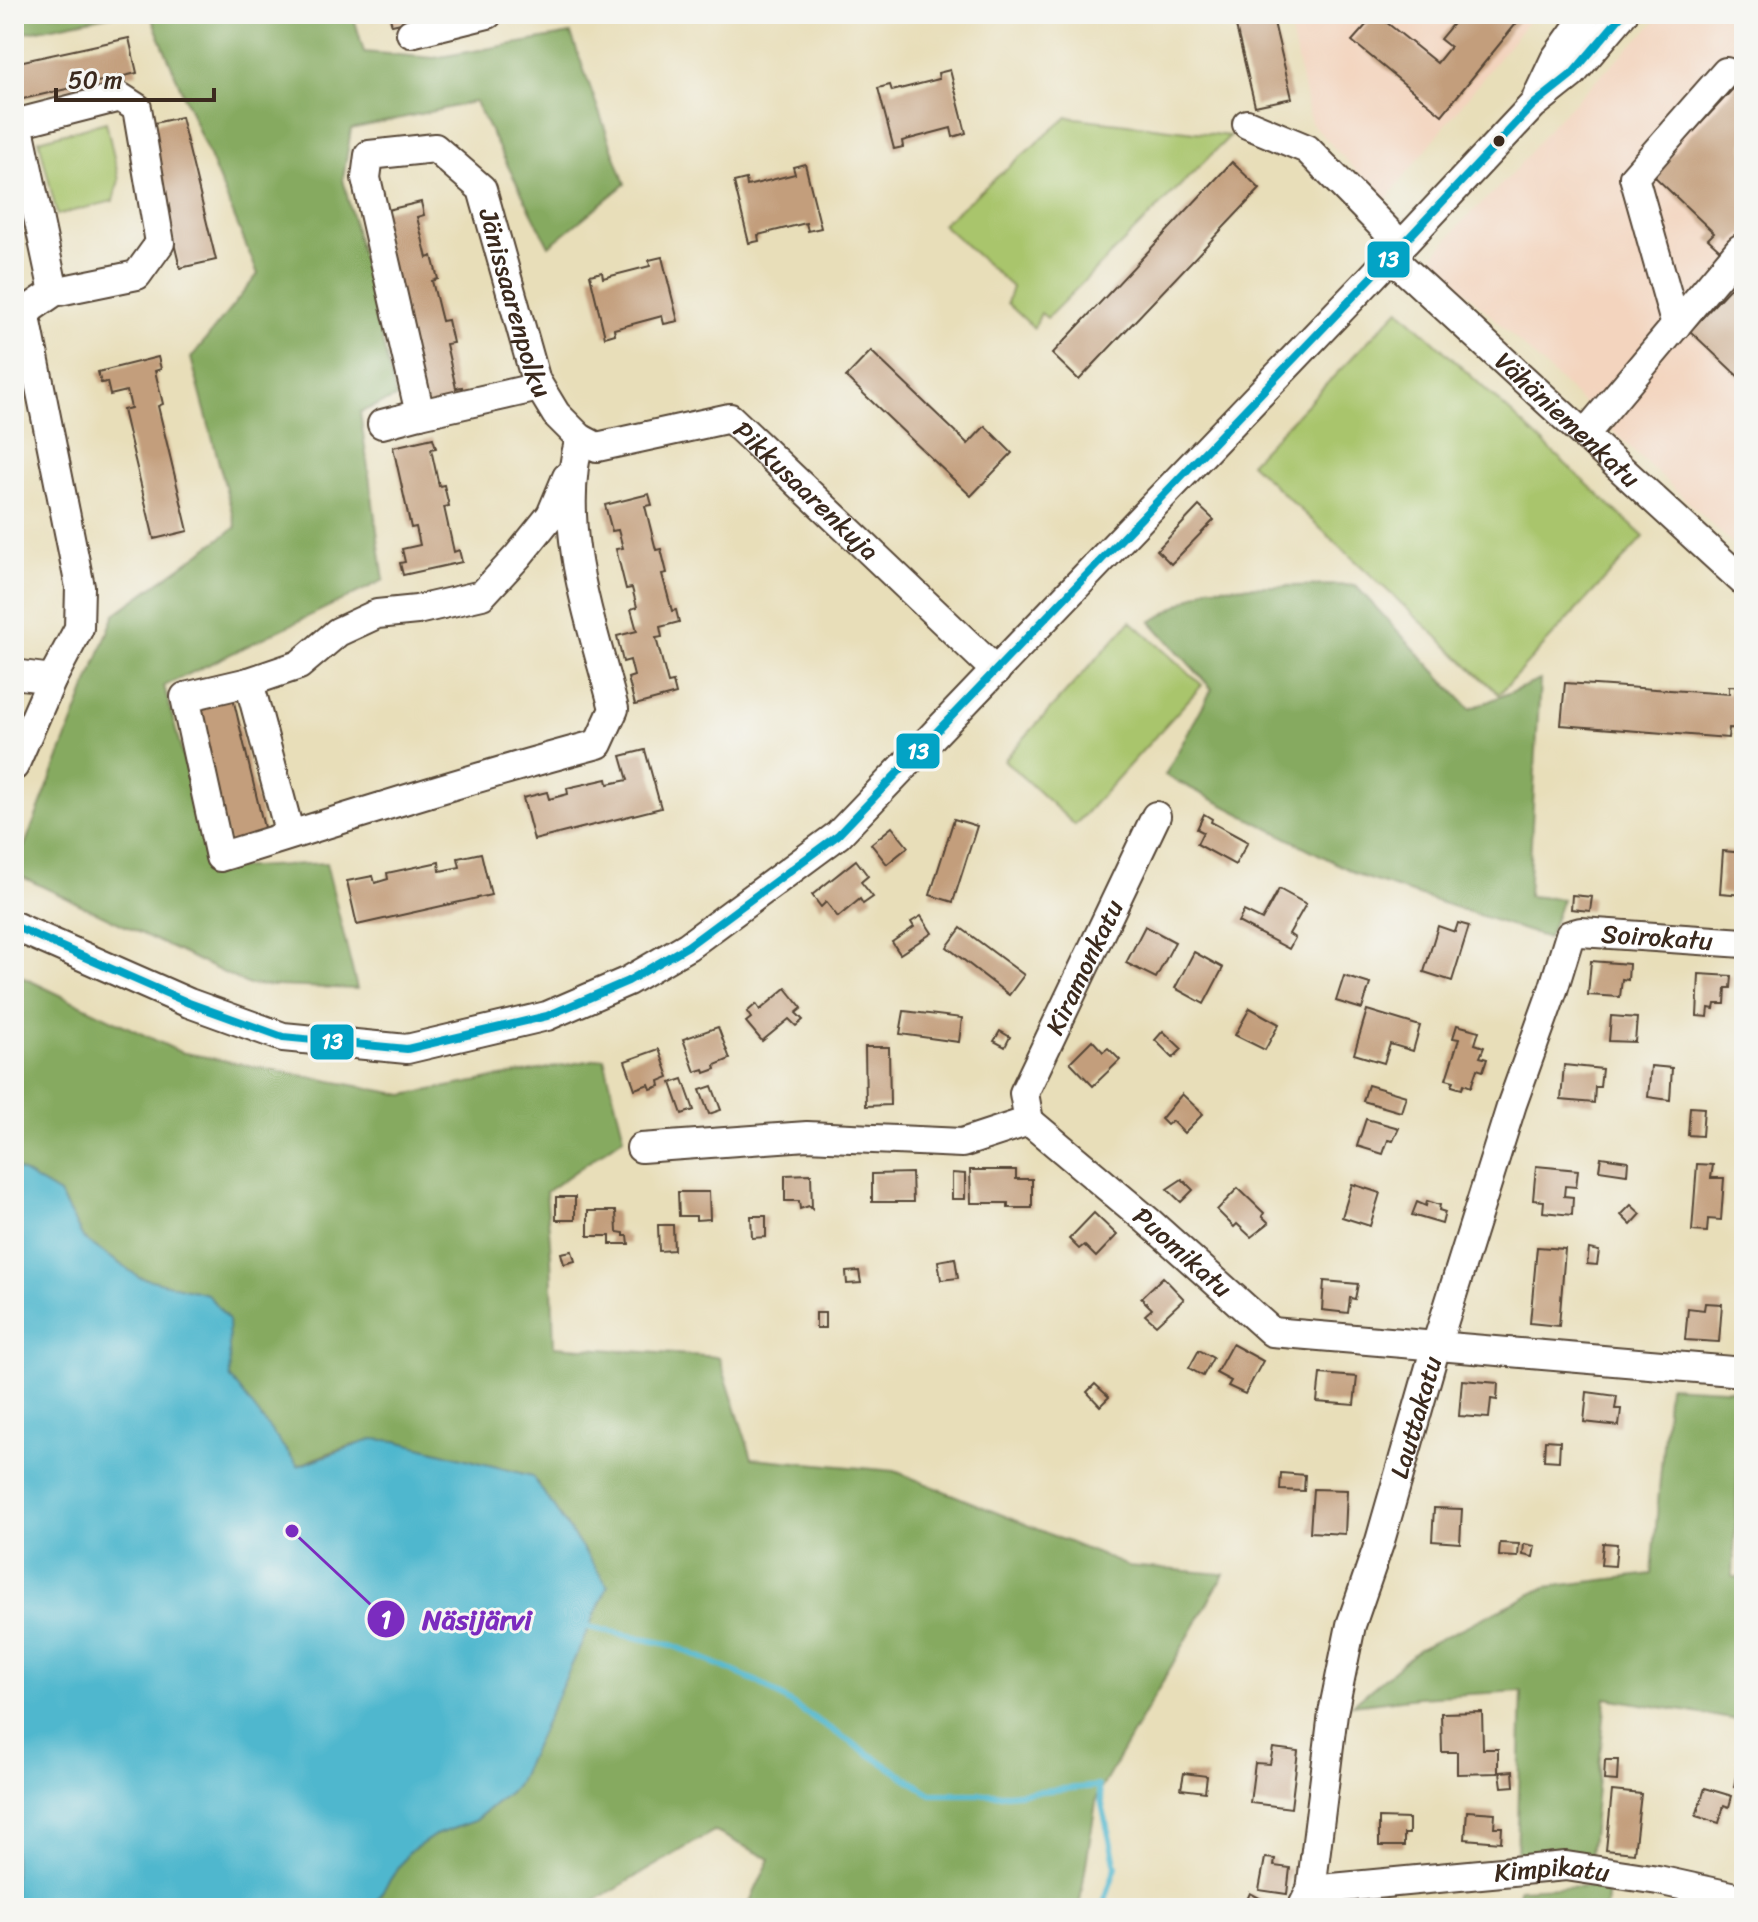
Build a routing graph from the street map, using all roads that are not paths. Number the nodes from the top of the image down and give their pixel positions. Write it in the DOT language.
graph roads {
  1 [pos="488,14"];
  2 [pos="1587,14"];
  3 [pos="1623,14"];
  4 [pos="411,33"];
  5 [pos="1726,72"];
  6 [pos="1533,105"];
  7 [pos="1247,124"];
  8 [pos="1740,249"];
  9 [pos="1396,251"];
  10 [pos="54,292"];
  11 [pos="1676,326"];
  12 [pos="539,387"];
  13 [pos="420,414"];
  14 [pos="382,424"];
  15 [pos="1585,434"];
  16 [pos="580,438"];
  17 [pos="572,465"];
  18 [pos="1742,575"];
  19 [pos="996,671"];
  20 [pos="14,674"];
  21 [pos="52,679"];
  22 [pos="249,682"];
  23 [pos="14,766"];
  24 [pos="1156,816"];
  25 [pos="290,835"];
  26 [pos="14,926"];
  27 [pos="1570,935"];
  28 [pos="1744,943"];
  29 [pos="1029,1121"];
  30 [pos="641,1148"];
  31 [pos="1436,1346"];
  32 [pos="1744,1372"];
  33 [pos="1307,1899"];
  34 [pos="1744,1899"];
  1 -- 4 [label="street"];
  2 -- 6 [label="street"];
  3 -- 6 [label="street"];
  5 -- 11 [label="street"];
  6 -- 9 [label="street"];
  7 -- 9 [label="street, Vähäniemenkatu"];
  8 -- 11 [label="street"];
  9 -- 15 [label="street, Vähäniemenkatu"];
  9 -- 19 [label="street"];
  10 -- 10 [label="street"];
  10 -- 21 [label="street"];
  11 -- 15 [label="street"];
  12 -- 13 [label="street"];
  12 -- 13 [label="street, Jänissaarenpolku"];
  12 -- 16 [label="street, Jänissaarenpolku"];
  13 -- 14 [label="street"];
  15 -- 18 [label="street, Vähäniemenkatu"];
  16 -- 17 [label="street"];
  16 -- 19 [label="street, Pikkusaarenkuja"];
  17 -- 22 [label="street"];
  17 -- 25 [label="street"];
  19 -- 26 [label="street"];
  20 -- 21 [label="street"];
  21 -- 23 [label="street"];
  22 -- 25 [label="street"];
  22 -- 25 [label="street"];
  24 -- 29 [label="street, Kiramonkatu"];
  27 -- 28 [label="street, Soirokatu"];
  27 -- 31 [label="street, Lauttakatu"];
  29 -- 30 [label="street"];
  29 -- 31 [label="street, Puomikatu"];
  31 -- 32 [label="street, Puomikatu"];
  31 -- 33 [label="street, Lauttakatu"];
  33 -- 34 [label="street, Kimpikatu"];
}
